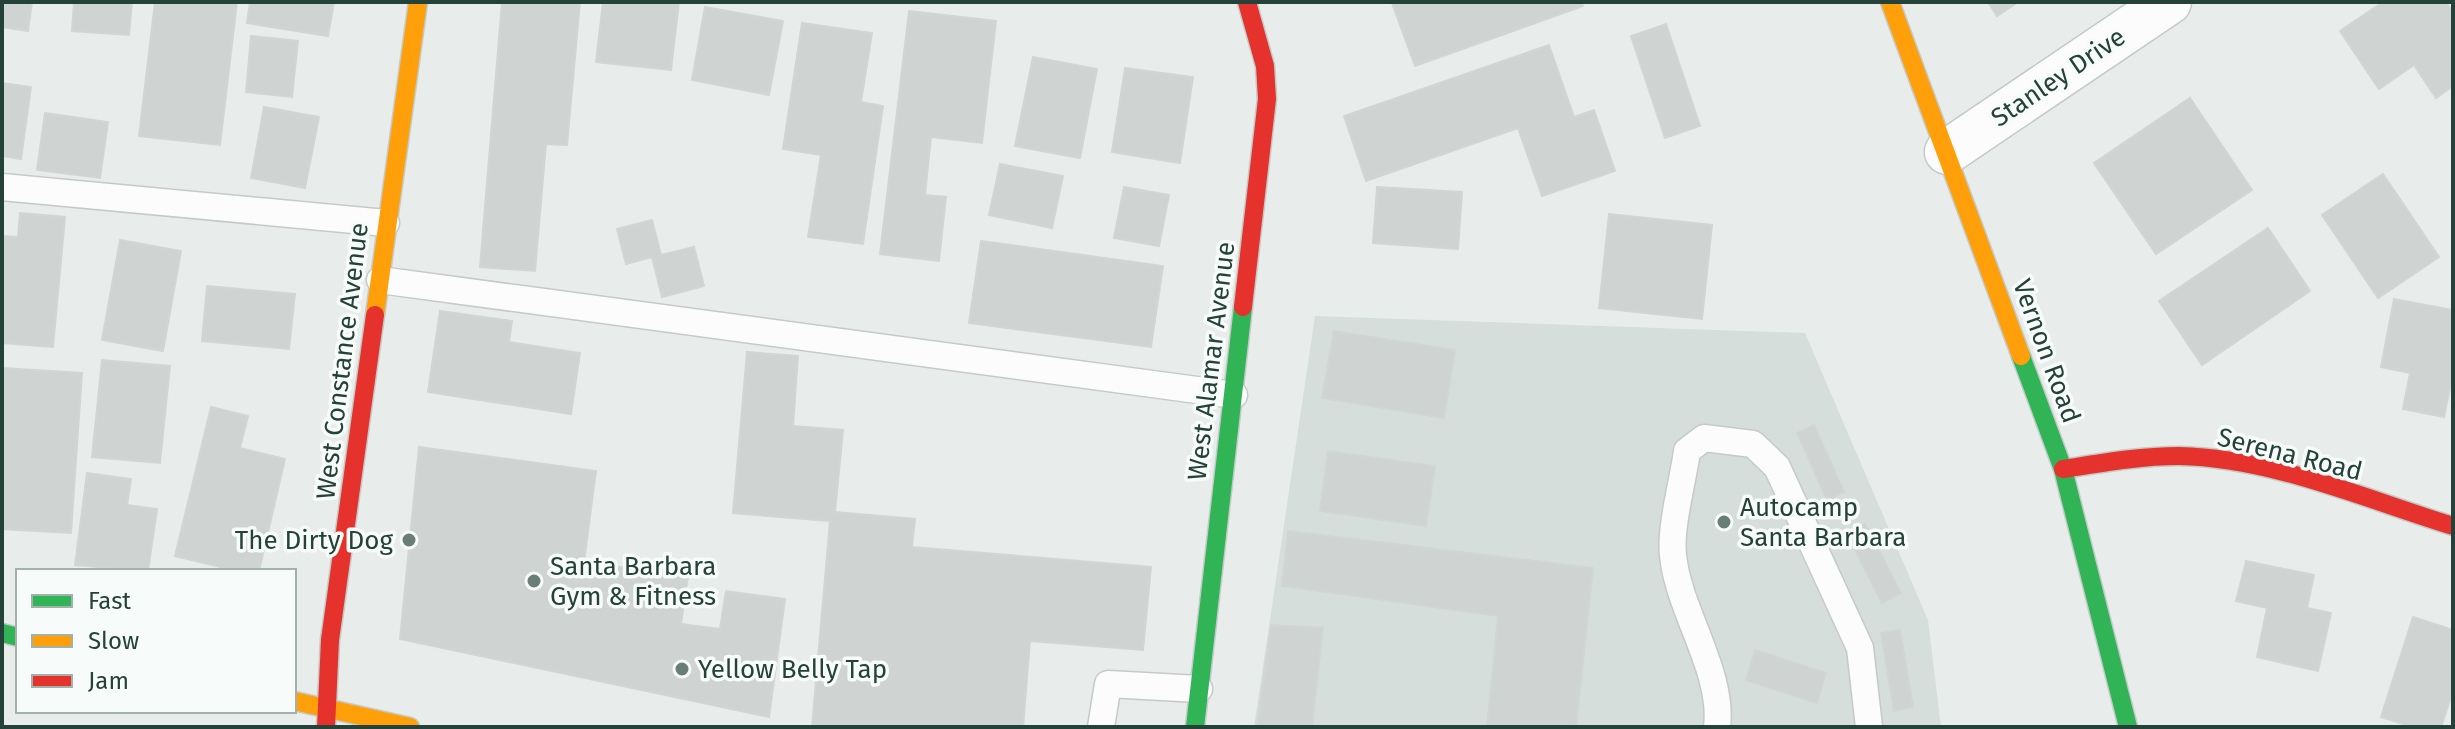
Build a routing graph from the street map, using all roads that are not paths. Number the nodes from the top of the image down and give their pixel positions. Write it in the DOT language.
graph roads {
  1 [pos="418,2"];
  2 [pos="1247,2"];
  3 [pos="1890,2"];
  4 [pos="2169,2"];
  5 [pos="1947,152"];
  6 [pos="2,187"];
  7 [pos="386,223"];
  8 [pos="380,280"];
  9 [pos="1234,395"];
  10 [pos="2063,469"];
  11 [pos="2453,526"];
  12 [pos="1199,689"];
  13 [pos="296,702"];
  14 [pos="328,718"];
  15 [pos="410,727"];
  16 [pos="1101,727"];
  17 [pos="1195,727"];
  18 [pos="1717,727"];
  19 [pos="1869,727"];
  20 [pos="2128,727"];
  1 -- 7 [label="street, West Constance Avenue"];
  2 -- 9 [label="street, West Alamar Avenue"];
  3 -- 5 [label="street, Vernon Road"];
  4 -- 5 [label="street, Stanley Drive"];
  5 -- 10 [label="street, Vernon Road"];
  6 -- 7 [label="lane"];
  7 -- 8 [label="street, West Constance Avenue"];
  8 -- 9 [label="lane"];
  8 -- 14 [label="street, West Constance Avenue"];
  9 -- 12 [label="street, West Alamar Avenue"];
  10 -- 11 [label="street, Serena Road"];
  10 -- 20 [label="street, Vernon Road"];
  12 -- 16 [label="lane"];
  12 -- 17 [label="street, West Alamar Avenue"];
  13 -- 14 [label="street"];
  14 -- 15 [label="street"];
  18 -- 19 [label="lane"];
}
